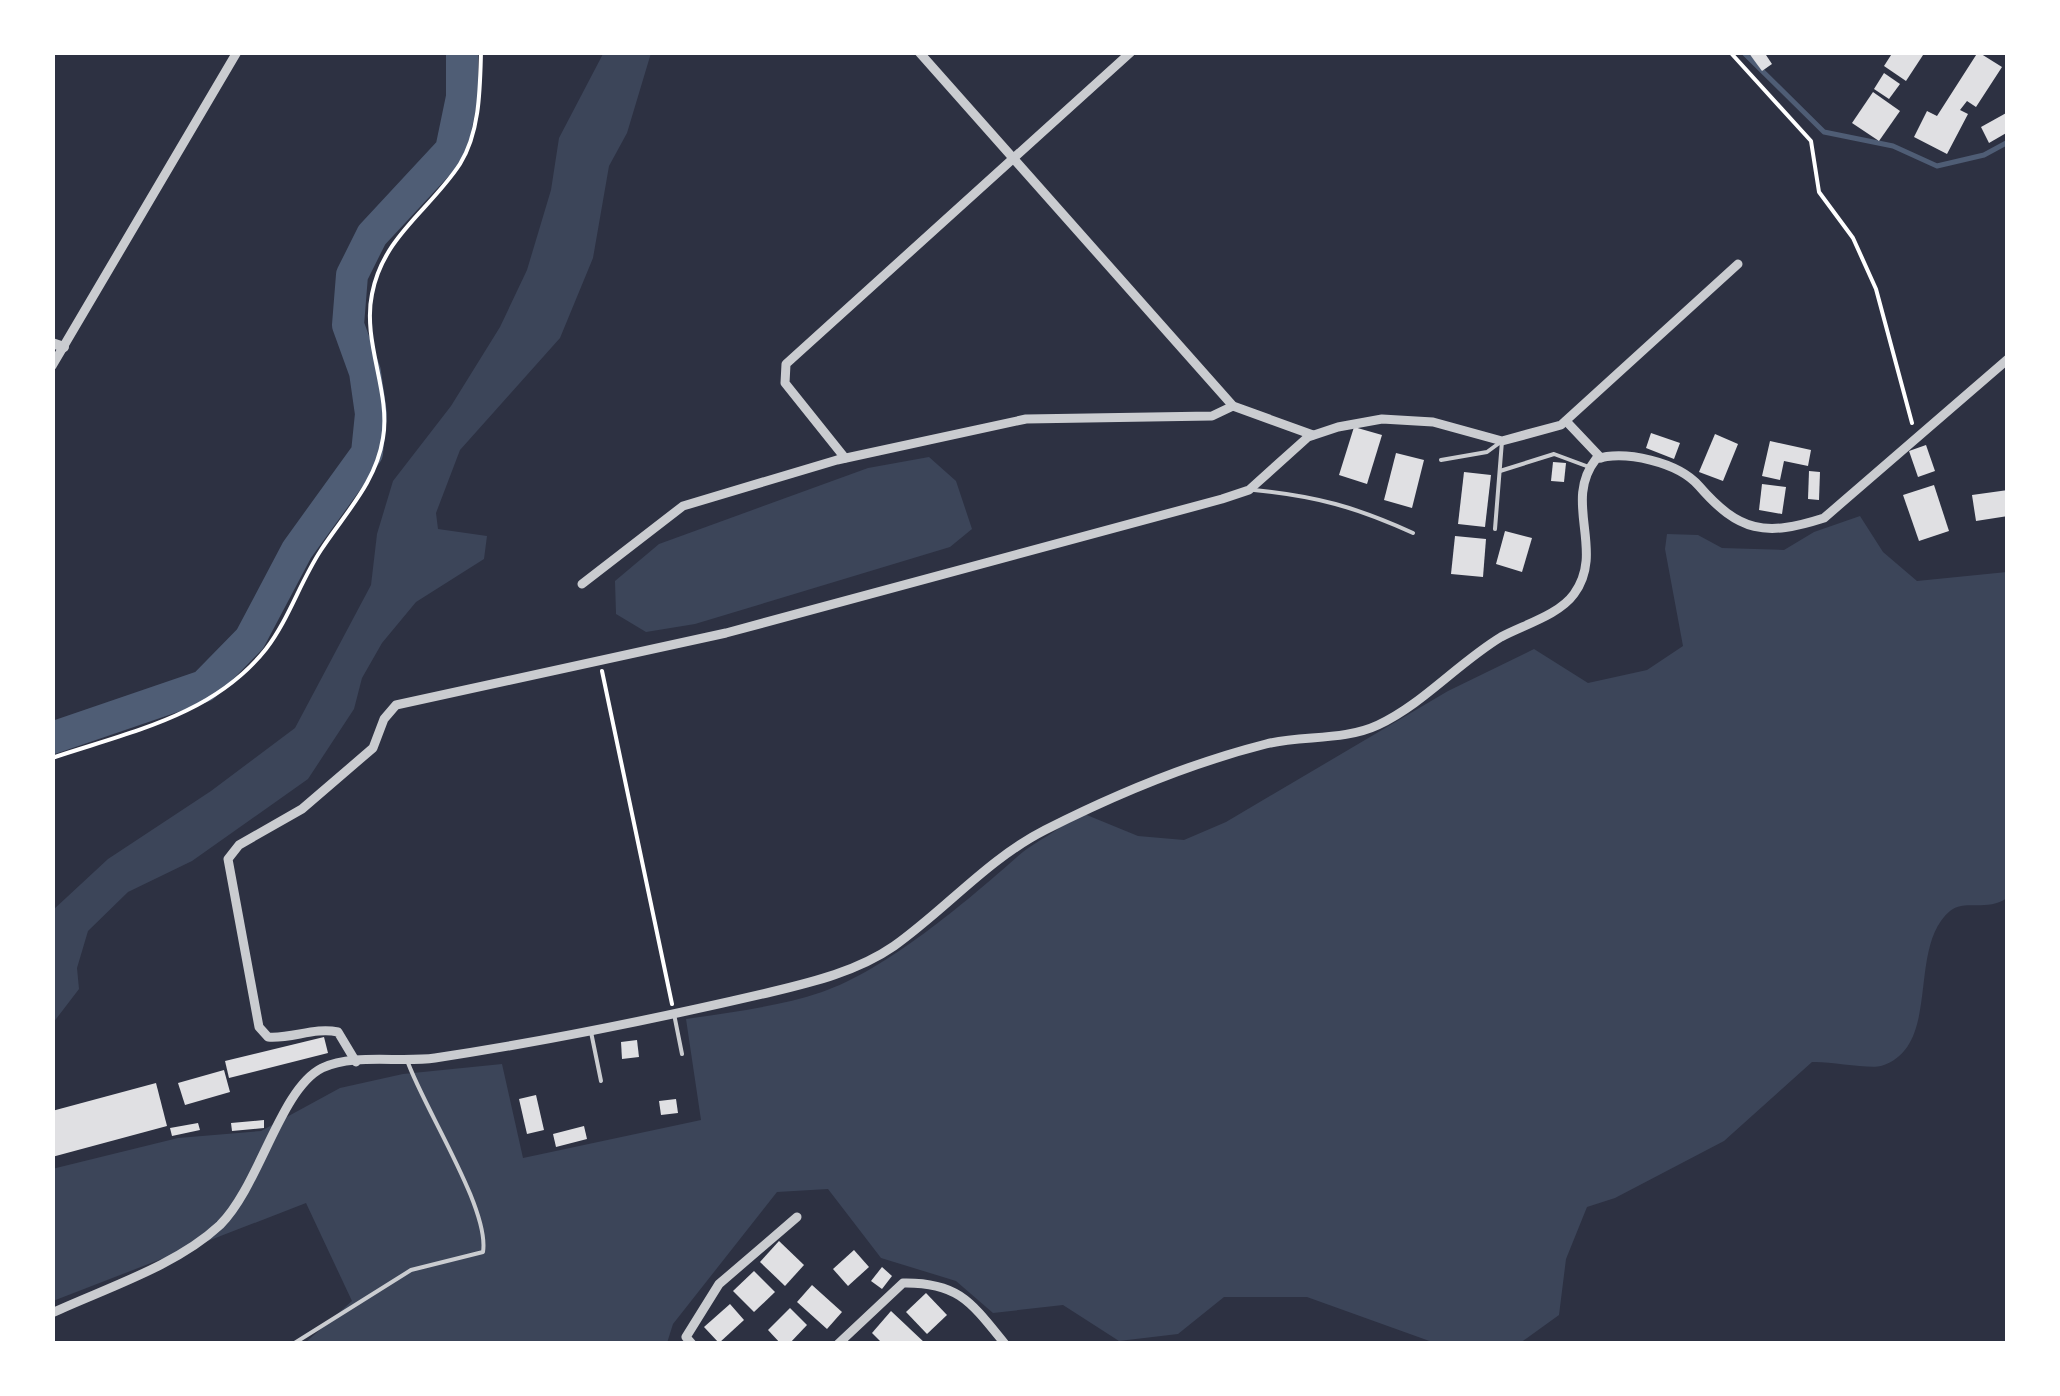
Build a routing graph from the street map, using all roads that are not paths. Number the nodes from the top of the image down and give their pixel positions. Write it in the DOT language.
graph roads {
  1 [pos="237,52"];
  2 [pos="919,52"];
  3 [pos="1131,52"];
  4 [pos="1014,158"];
  5 [pos="1738,264"];
  6 [pos="58,345"];
  7 [pos="2008,359"];
  8 [pos="52,366"];
  9 [pos="1232,406"];
  10 [pos="1566,420"];
  11 [pos="1313,435"];
  12 [pos="1502,442"];
  13 [pos="845,458"];
  14 [pos="1601,458"];
  15 [pos="1440,460"];
  16 [pos="1589,468"];
  17 [pos="1500,471"];
  18 [pos="1249,490"];
  19 [pos="1494,530"];
  20 [pos="1413,533"];
  21 [pos="582,584"];
  22 [pos="674,1012"];
  23 [pos="591,1029"];
  24 [pos="682,1054"];
  25 [pos="408,1060"];
  26 [pos="356,1062"];
  27 [pos="601,1081"];
  28 [pos="797,1217"];
  29 [pos="52,1313"];
  30 [pos="293,1344"];
  31 [pos="692,1344"];
  32 [pos="838,1344"];
  33 [pos="1005,1344"];
  1 -- 6 [label="street"];
  2 -- 4 [label="street"];
  3 -- 4 [label="street"];
  4 -- 9 [label="street"];
  4 -- 13 [label="street"];
  5 -- 10 [label="street"];
  6 -- 8 [label="street"];
  7 -- 14 [label="street"];
  9 -- 11 [label="street"];
  9 -- 13 [label="street"];
  10 -- 12 [label="street"];
  10 -- 14 [label="street"];
  11 -- 12 [label="street"];
  11 -- 18 [label="street"];
  12 -- 15 [label="lane"];
  12 -- 17 [label="lane"];
  13 -- 21 [label="street"];
  14 -- 16 [label="street"];
  16 -- 17 [label="lane"];
  16 -- 22 [label="street"];
  17 -- 19 [label="lane"];
  18 -- 20 [label="lane"];
  18 -- 26 [label="street"];
  22 -- 23 [label="street"];
  22 -- 24 [label="lane"];
  23 -- 25 [label="street"];
  23 -- 27 [label="lane"];
  25 -- 26 [label="street"];
  25 -- 30 [label="lane"];
  26 -- 29 [label="street"];
  28 -- 31 [label="street"];
  32 -- 33 [label="street"];
}
